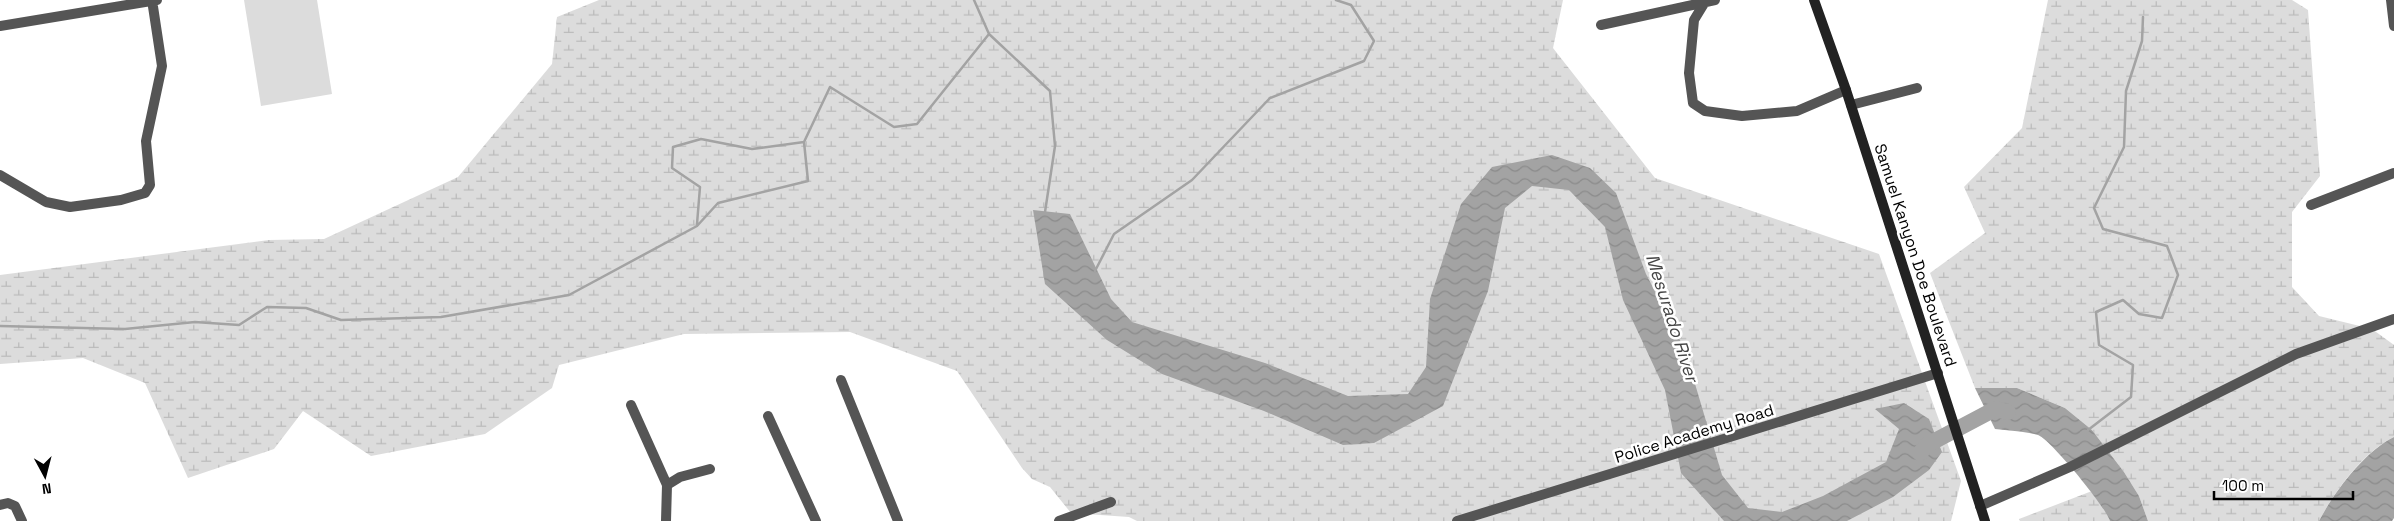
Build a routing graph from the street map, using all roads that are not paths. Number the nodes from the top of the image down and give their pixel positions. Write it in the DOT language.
graph roads {
  1 [pos="154,0"];
  2 [pos="1814,0"];
  3 [pos="2391,0"];
  4 [pos="1710,1"];
  5 [pos="1601,25"];
  6 [pos="0,26"];
  7 [pos="2394,26"];
  8 [pos="1917,88"];
  9 [pos="1846,90"];
  10 [pos="1851,105"];
  11 [pos="2394,173"];
  12 [pos="0,175"];
  13 [pos="2311,205"];
  14 [pos="2394,319"];
  15 [pos="1938,373"];
  16 [pos="841,380"];
  17 [pos="631,405"];
  18 [pos="768,416"];
  19 [pos="710,469"];
  20 [pos="668,485"];
  21 [pos="1111,502"];
  22 [pos="0,505"];
  23 [pos="1980,506"];
  24 [pos="22,521"];
  25 [pos="666,521"];
  26 [pos="816,521"];
  27 [pos="898,521"];
  28 [pos="1059,521"];
  29 [pos="1457,521"];
  30 [pos="1985,521"];
  1 -- 6 [label="street"];
  1 -- 12 [label="street"];
  2 -- 9 [label="street, Samuel Kanyon Doe Boulevard"];
  3 -- 7 [label="street"];
  4 -- 5 [label="street"];
  4 -- 9 [label="street"];
  8 -- 10 [label="street"];
  9 -- 10 [label="street, Samuel Kanyon Doe Boulevard"];
  10 -- 15 [label="street, Samuel Kanyon Doe Boulevard"];
  11 -- 13 [label="street"];
  14 -- 23 [label="street"];
  15 -- 23 [label="street, Samuel Kanyon Doe Boulevard"];
  15 -- 29 [label="street, Police Academy Road"];
  16 -- 27 [label="street"];
  17 -- 20 [label="street"];
  18 -- 26 [label="street"];
  19 -- 20 [label="street"];
  20 -- 25 [label="street"];
  21 -- 28 [label="street"];
  22 -- 24 [label="street"];
  23 -- 30 [label="street, Samuel Kanyon Doe Boulevard"];
}
